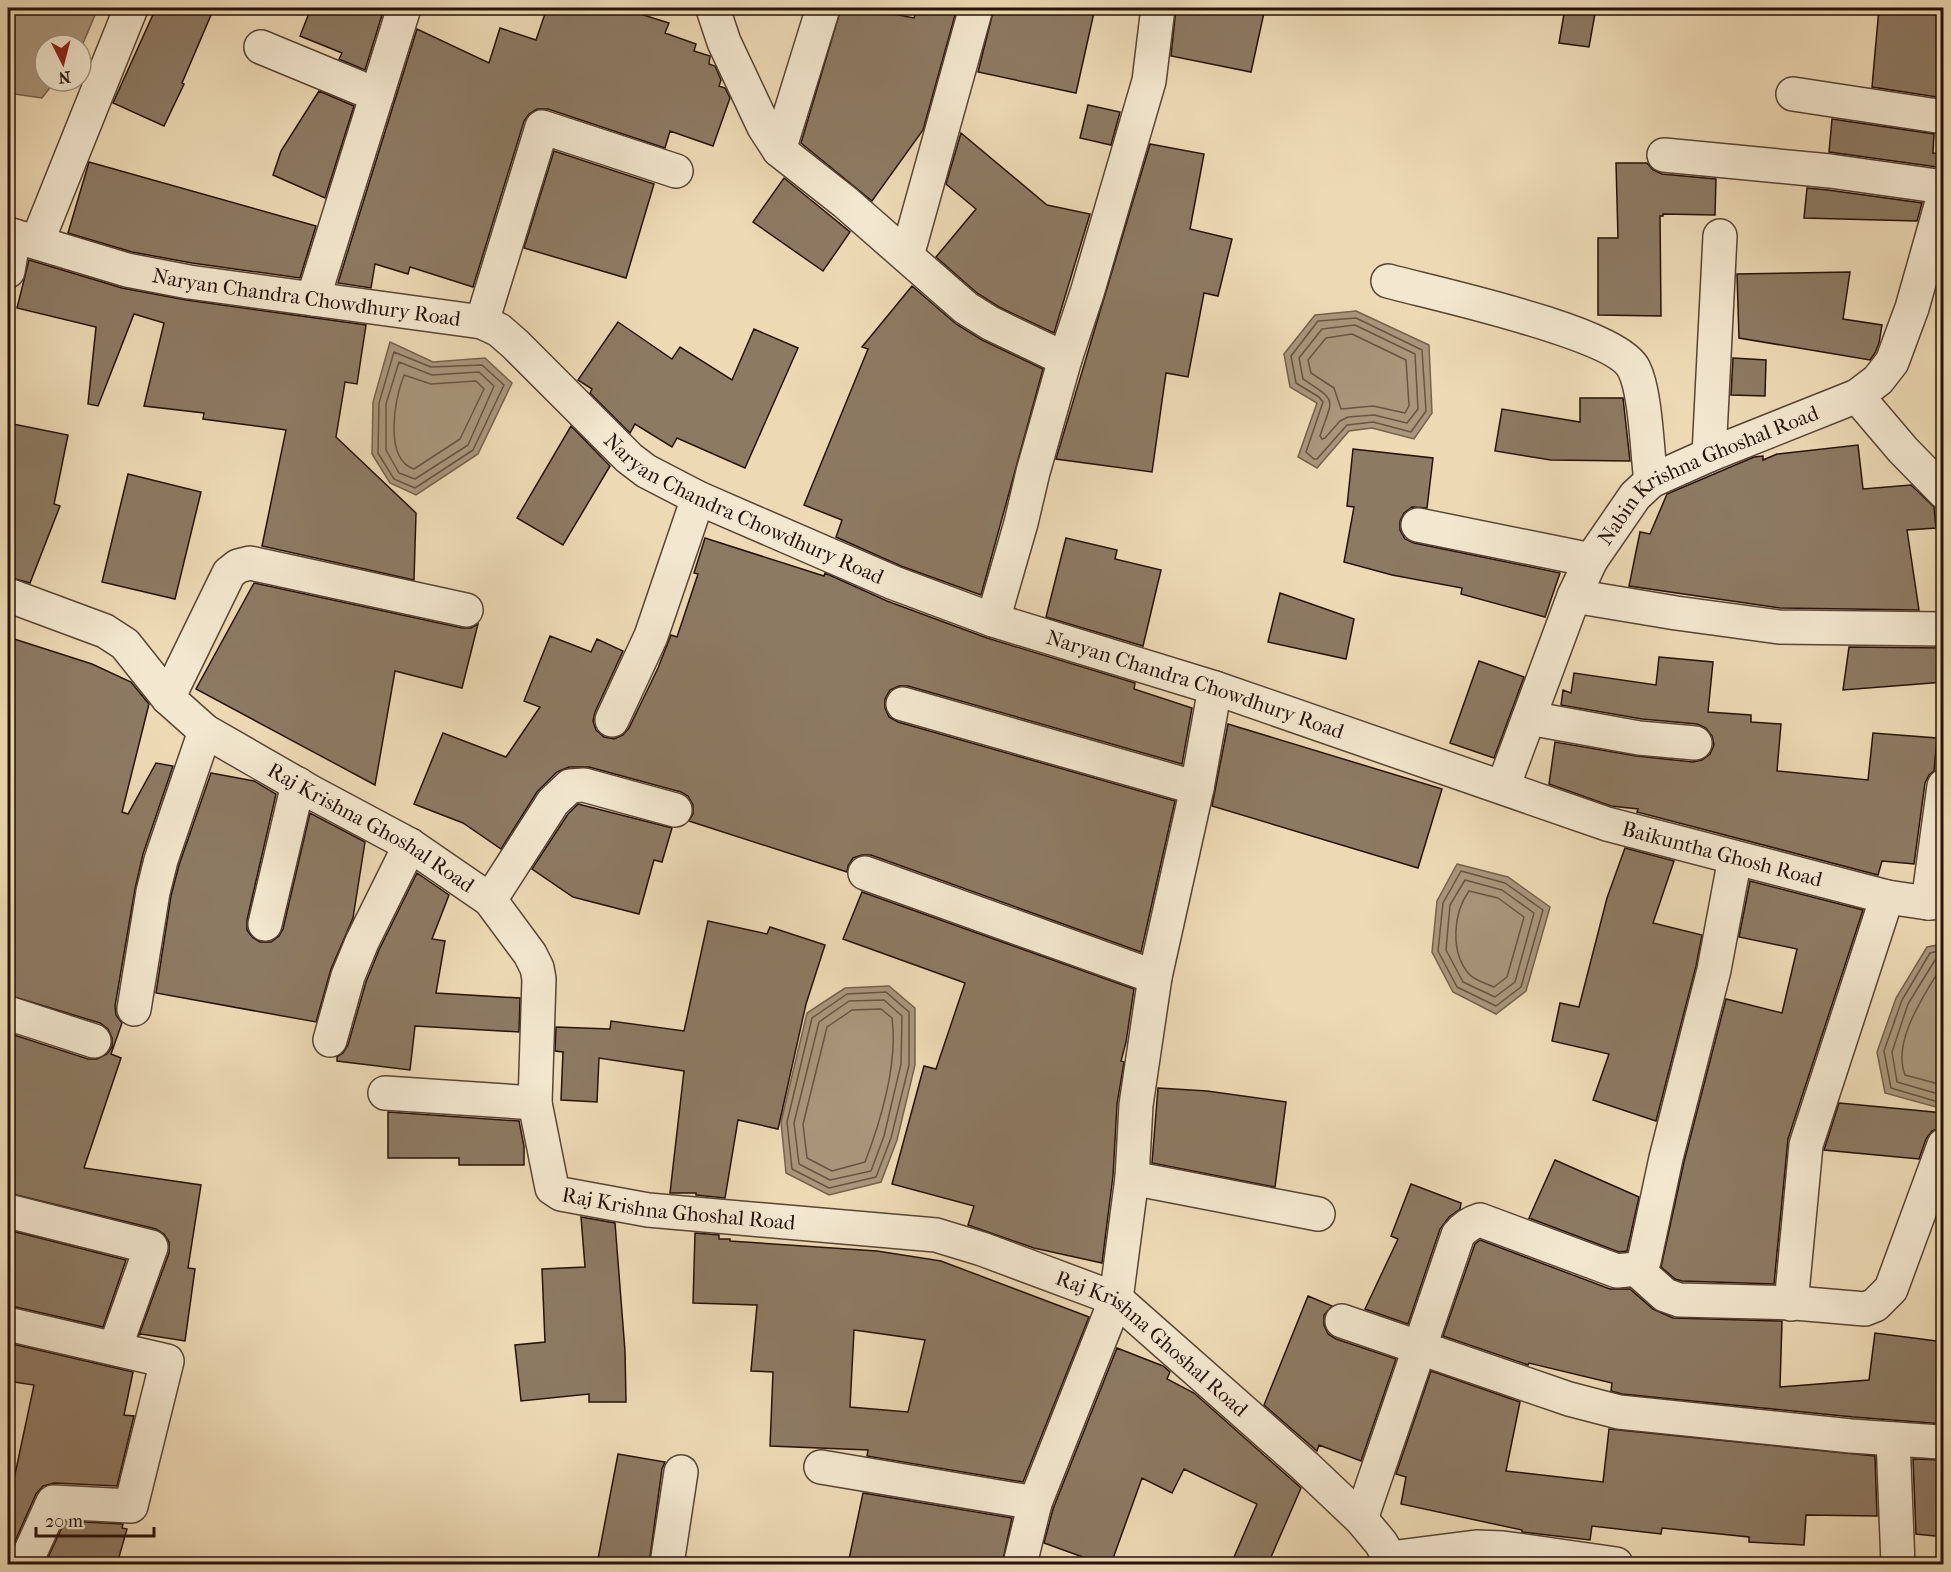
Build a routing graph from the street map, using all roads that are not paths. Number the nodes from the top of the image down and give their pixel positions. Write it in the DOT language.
graph roads {
  1 [pos="131,8"];
  2 [pos="404,8"];
  3 [pos="823,8"];
  4 [pos="976,8"];
  5 [pos="1158,8"];
  6 [pos="712,9"];
  7 [pos="261,47"];
  8 [pos="1793,94"];
  9 [pos="376,95"];
  10 [pos="1944,117"];
  11 [pos="779,150"];
  12 [pos="1664,155"];
  13 [pos="676,171"];
  14 [pos="1944,187"];
  15 [pos="1944,195"];
  16 [pos="1720,236"];
  17 [pos="19,237"];
  18 [pos="907,256"];
  19 [pos="8,271"];
  20 [pos="1388,281"];
  21 [pos="313,299"];
  22 [pos="482,322"];
  23 [pos="1065,359"];
  24 [pos="1857,396"];
  25 [pos="1709,455"];
  26 [pos="1651,481"];
  27 [pos="1944,492"];
  28 [pos="698,498"];
  29 [pos="1418,525"];
  30 [pos="1591,560"];
  31 [pos="8,595"];
  32 [pos="1574,596"];
  33 [pos="466,610"];
  34 [pos="993,620"];
  35 [pos="1944,629"];
  36 [pos="1215,688"];
  37 [pos="168,698"];
  38 [pos="903,704"];
  39 [pos="1529,718"];
  40 [pos="612,720"];
  41 [pos="205,731"];
  42 [pos="1695,743"];
  43 [pos="298,784"];
  44 [pos="1944,786"];
  45 [pos="1503,787"];
  46 [pos="1197,788"];
  47 [pos="675,810"];
  48 [pos="410,844"];
  49 [pos="1735,858"];
  50 [pos="865,873"];
  51 [pos="1887,897"];
  52 [pos="490,900"];
  53 [pos="1936,902"];
  54 [pos="265,924"];
  55 [pos="1155,977"];
  56 [pos="134,1009"];
  57 [pos="8,1013"];
  58 [pos="330,1040"];
  59 [pos="94,1041"];
  60 [pos="385,1093"];
  61 [pos="536,1103"];
  62 [pos="1944,1145"];
  63 [pos="1132,1178"];
  64 [pos="8,1211"];
  65 [pos="1318,1214"];
  66 [pos="1636,1269"];
  67 [pos="1116,1299"];
  68 [pos="1791,1304"];
  69 [pos="1342,1321"];
  70 [pos="12,1325"];
  71 [pos="115,1348"];
  72 [pos="1418,1348"];
  73 [pos="1893,1439"];
  74 [pos="1940,1442"];
  75 [pos="821,1467"];
  76 [pos="681,1472"];
  77 [pos="1035,1503"];
  78 [pos="1361,1519"];
  79 [pos="1392,1561"];
  80 [pos="25,1564"];
  81 [pos="667,1564"];
  82 [pos="1020,1564"];
  83 [pos="1616,1564"];
  84 [pos="1898,1564"];
  1 -- 17 [label="street"];
  2 -- 9 [label="street"];
  3 -- 11 [label="street"];
  4 -- 18 [label="street"];
  5 -- 23 [label="street"];
  6 -- 11 [label="street"];
  7 -- 9 [label="street"];
  8 -- 10 [label="street"];
  9 -- 21 [label="street"];
  11 -- 18 [label="street"];
  12 -- 14 [label="street"];
  13 -- 22 [label="street"];
  15 -- 24 [label="street, Nabin Krishna Ghoshal Road"];
  16 -- 25 [label="street"];
  17 -- 19 [label="street"];
  17 -- 21 [label="street, Naryan Chandra Chowdhury Road"];
  18 -- 23 [label="street"];
  20 -- 26 [label="street"];
  21 -- 22 [label="street, Naryan Chandra Chowdhury Road"];
  22 -- 28 [label="street, Naryan Chandra Chowdhury Road"];
  23 -- 34 [label="street"];
  24 -- 25 [label="street, Nabin Krishna Ghoshal Road"];
  24 -- 27 [label="street"];
  25 -- 26 [label="street, Nabin Krishna Ghoshal Road"];
  26 -- 30 [label="street, Nabin Krishna Ghoshal Road"];
  28 -- 34 [label="street, Naryan Chandra Chowdhury Road"];
  28 -- 40 [label="street"];
  29 -- 30 [label="street"];
  30 -- 32 [label="street, Nabin Krishna Ghoshal Road"];
  31 -- 37 [label="street, Raj Krishna Ghoshal Road"];
  32 -- 35 [label="street"];
  32 -- 39 [label="street, Nabin Krishna Ghoshal Road"];
  33 -- 37 [label="street"];
  34 -- 36 [label="street, Naryan Chandra Chowdhury Road"];
  36 -- 45 [label="street, Naryan Chandra Chowdhury Road"];
  36 -- 46 [label="street"];
  37 -- 41 [label="street, Raj Krishna Ghoshal Road"];
  38 -- 46 [label="street"];
  39 -- 42 [label="street"];
  39 -- 45 [label="street, Nabin Krishna Ghoshal Road"];
  41 -- 43 [label="street, Raj Krishna Ghoshal Road"];
  41 -- 56 [label="street"];
  43 -- 48 [label="street, Raj Krishna Ghoshal Road"];
  43 -- 54 [label="street"];
  44 -- 53 [label="street"];
  45 -- 49 [label="street, Baikuntha Ghosh Road"];
  46 -- 55 [label="street"];
  47 -- 52 [label="street"];
  48 -- 52 [label="street, Raj Krishna Ghoshal Road"];
  48 -- 58 [label="street"];
  49 -- 51 [label="street, Baikuntha Ghosh Road"];
  49 -- 66 [label="street"];
  50 -- 55 [label="street"];
  51 -- 53 [label="street, Baikuntha Ghosh Road"];
  51 -- 68 [label="street"];
  52 -- 61 [label="street, Raj Krishna Ghoshal Road"];
  55 -- 63 [label="street"];
  57 -- 59 [label="street"];
  60 -- 61 [label="street"];
  61 -- 67 [label="street, Raj Krishna Ghoshal Road"];
  62 -- 68 [label="street"];
  63 -- 65 [label="street"];
  63 -- 67 [label="street"];
  64 -- 71 [label="street"];
  66 -- 68 [label="street"];
  66 -- 72 [label="street"];
  67 -- 77 [label="street"];
  67 -- 78 [label="street, Raj Krishna Ghoshal Road"];
  69 -- 72 [label="street"];
  70 -- 71 [label="street"];
  71 -- 80 [label="street"];
  72 -- 73 [label="street"];
  72 -- 78 [label="street"];
  73 -- 74 [label="street"];
  73 -- 84 [label="street"];
  75 -- 77 [label="street"];
  76 -- 81 [label="street"];
  77 -- 82 [label="street"];
  78 -- 79 [label="street, Raj Krishna Ghoshal Road"];
  79 -- 83 [label="street"];
}
